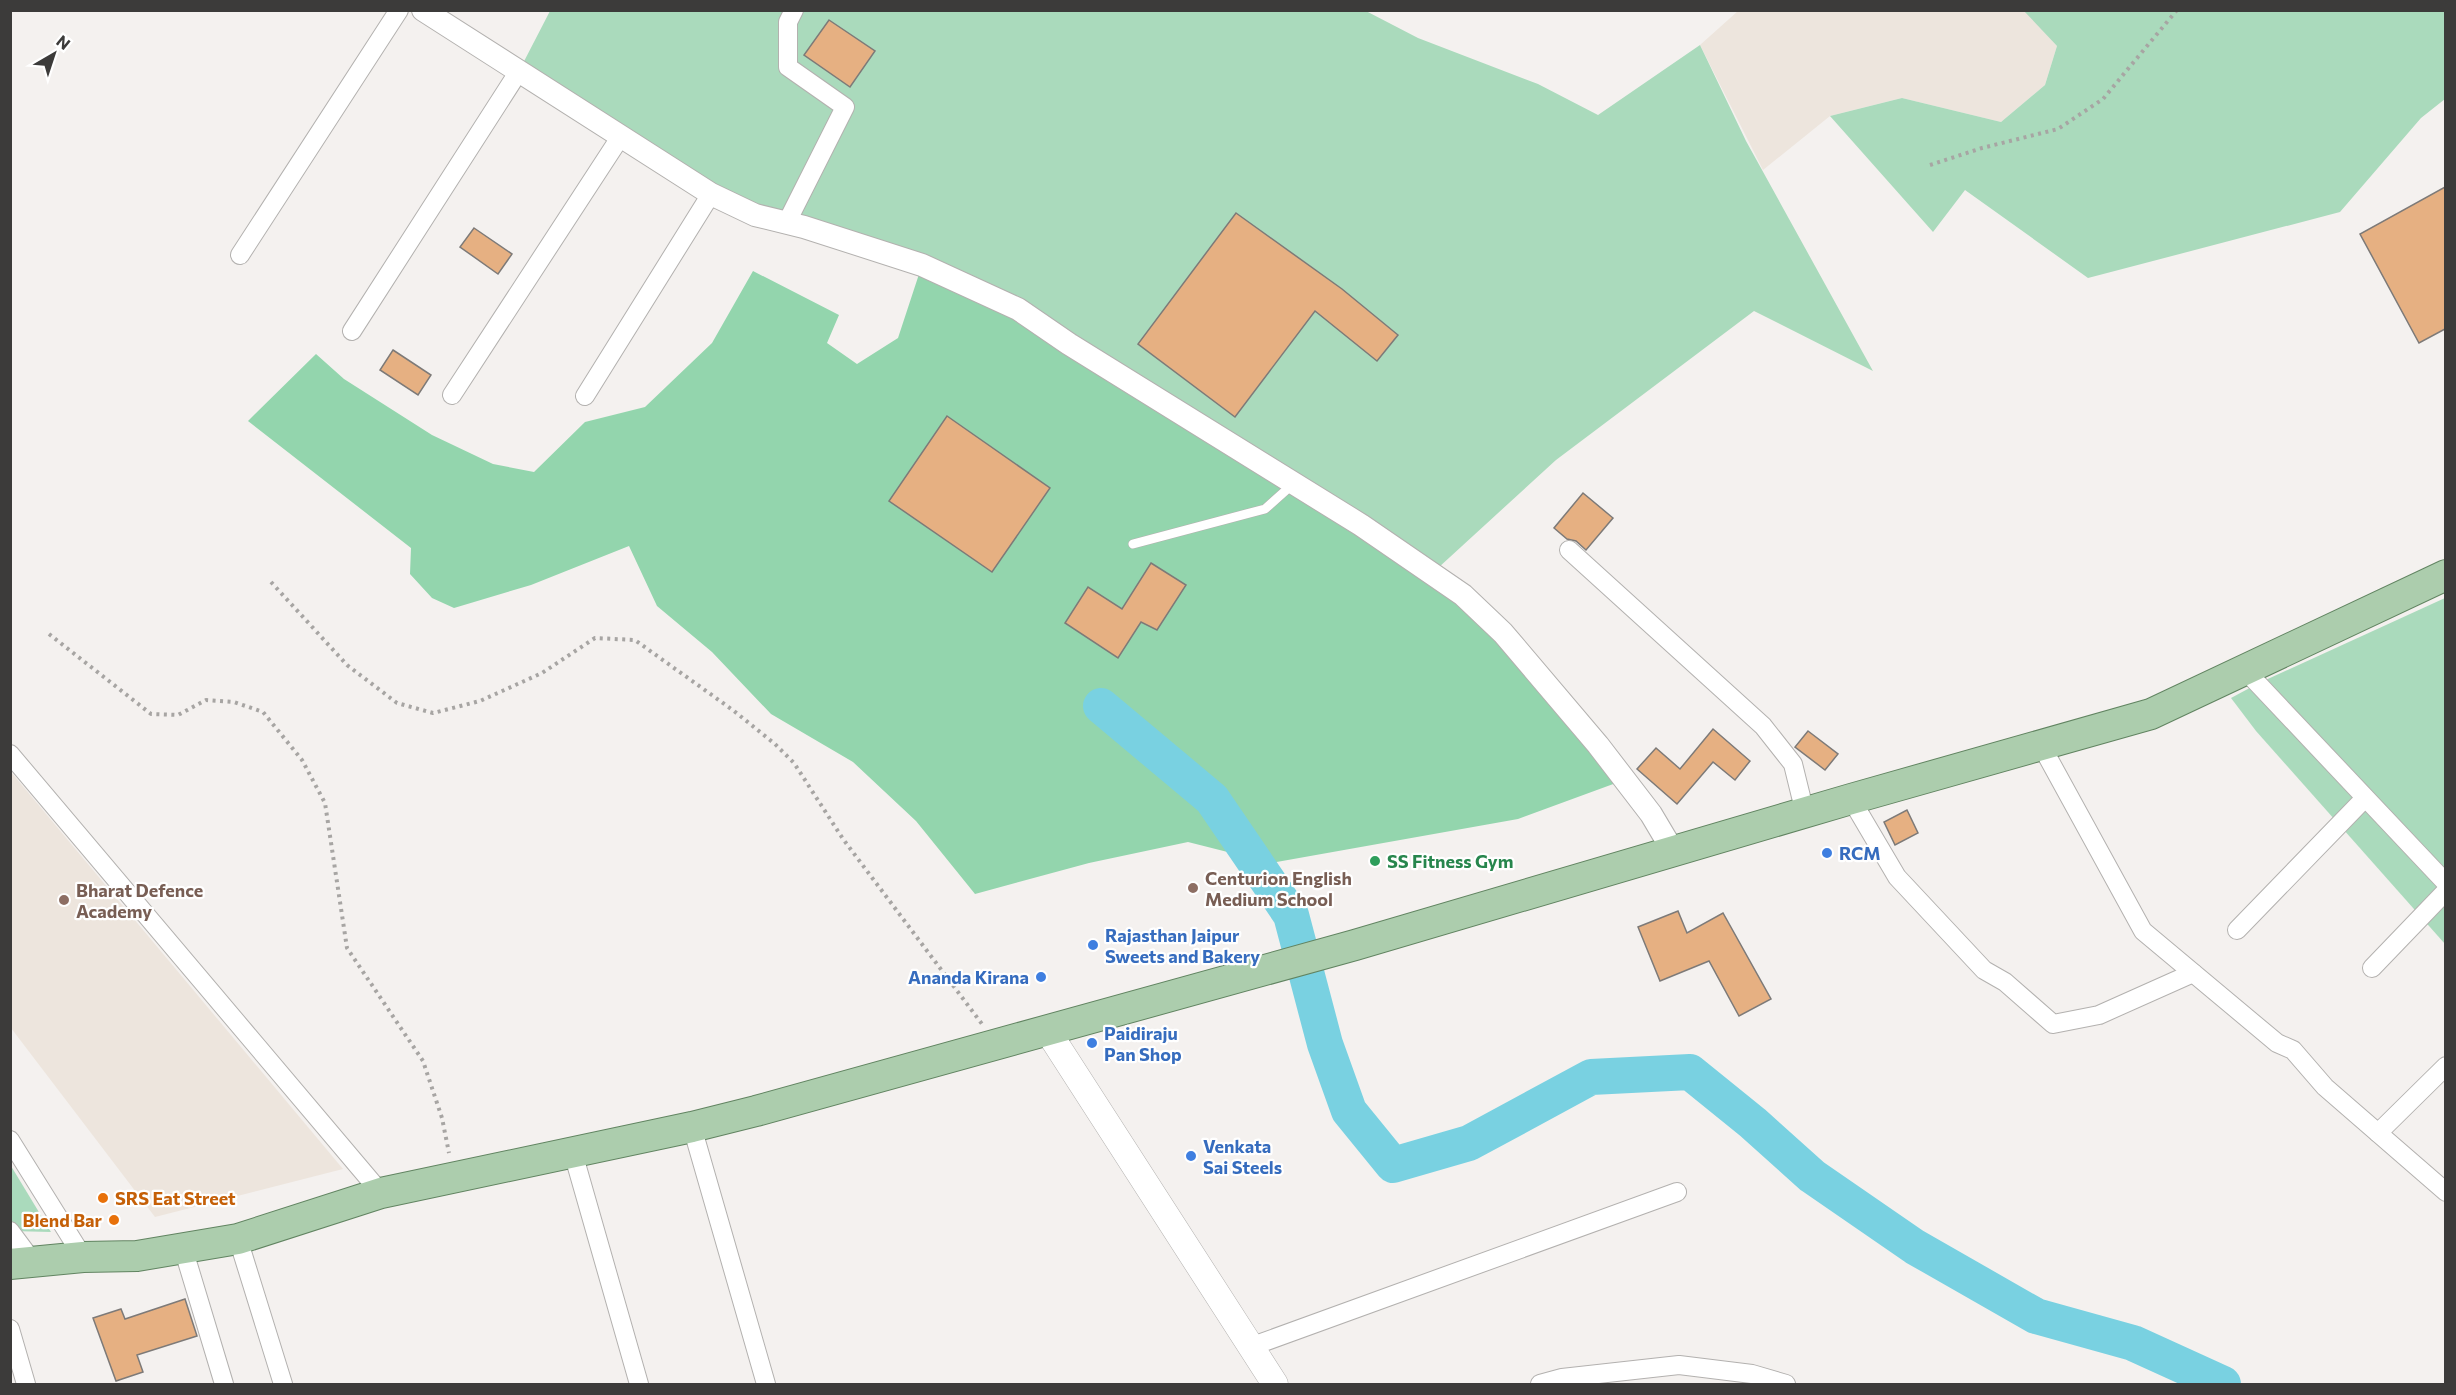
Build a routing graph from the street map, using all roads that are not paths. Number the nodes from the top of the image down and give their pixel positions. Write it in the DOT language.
graph roads {
  1 [pos="399,10"];
  2 [pos="423,10"];
  3 [pos="794,10"];
  4 [pos="519,71"];
  5 [pos="621,136"];
  6 [pos="711,194"];
  7 [pos="787,222"];
  8 [pos="240,255"];
  9 [pos="352,331"];
  10 [pos="452,395"];
  11 [pos="585,396"];
  12 [pos="1294,483"];
  13 [pos="1133,544"];
  14 [pos="1569,550"];
  15 [pos="2445,575"];
  16 [pos="2244,669"];
  17 [pos="2042,745"];
  18 [pos="10,754"];
  19 [pos="2365,798"];
  20 [pos="1851,799"];
  21 [pos="1805,813"];
  22 [pos="1673,851"];
  23 [pos="2445,883"];
  24 [pos="2445,891"];
  25 [pos="2237,930"];
  26 [pos="2372,968"];
  27 [pos="2193,973"];
  28 [pos="1047,1030"];
  29 [pos="2445,1066"];
  30 [pos="693,1127"];
  31 [pos="2378,1133"];
  32 [pos="10,1140"];
  33 [pos="573,1153"];
  34 [pos="1677,1192"];
  35 [pos="2445,1192"];
  36 [pos="381,1193"];
  37 [pos="10,1231"];
  38 [pos="238,1239"];
  39 [pos="183,1248"];
  40 [pos="83,1257"];
  41 [pos="22,1263"];
  42 [pos="10,1329"];
  43 [pos="1250,1347"];
  44 [pos="26,1384"];
  45 [pos="224,1384"];
  46 [pos="284,1384"];
  47 [pos="639,1384"];
  48 [pos="766,1384"];
  49 [pos="1275,1384"];
  50 [pos="1540,1384"];
  51 [pos="1786,1384"];
  1 -- 8 [label="street"];
  2 -- 4 [label="street"];
  3 -- 7 [label="street"];
  4 -- 5 [label="street"];
  4 -- 9 [label="street"];
  5 -- 6 [label="street"];
  5 -- 10 [label="street"];
  6 -- 7 [label="street"];
  6 -- 11 [label="street"];
  7 -- 12 [label="street"];
  12 -- 13 [label="lane"];
  12 -- 22 [label="street"];
  14 -- 21 [label="street"];
  15 -- 16 [label="main road"];
  16 -- 17 [label="main road"];
  16 -- 19 [label="street"];
  17 -- 20 [label="main road"];
  17 -- 27 [label="street"];
  18 -- 36 [label="street"];
  19 -- 23 [label="street"];
  19 -- 25 [label="street"];
  20 -- 21 [label="main road"];
  20 -- 27 [label="street"];
  21 -- 22 [label="main road"];
  22 -- 28 [label="main road"];
  24 -- 26 [label="street"];
  27 -- 31 [label="street"];
  28 -- 30 [label="main road"];
  28 -- 43 [label="main road"];
  29 -- 31 [label="street"];
  30 -- 33 [label="main road"];
  30 -- 48 [label="street"];
  31 -- 35 [label="street"];
  32 -- 40 [label="street"];
  33 -- 36 [label="main road"];
  33 -- 47 [label="street"];
  34 -- 43 [label="street"];
  36 -- 38 [label="main road"];
  37 -- 41 [label="street"];
  38 -- 39 [label="main road"];
  38 -- 46 [label="street"];
  39 -- 40 [label="main road"];
  39 -- 45 [label="street"];
  40 -- 41 [label="main road"];
  42 -- 44 [label="street"];
  43 -- 49 [label="main road"];
  50 -- 51 [label="street"];
}
